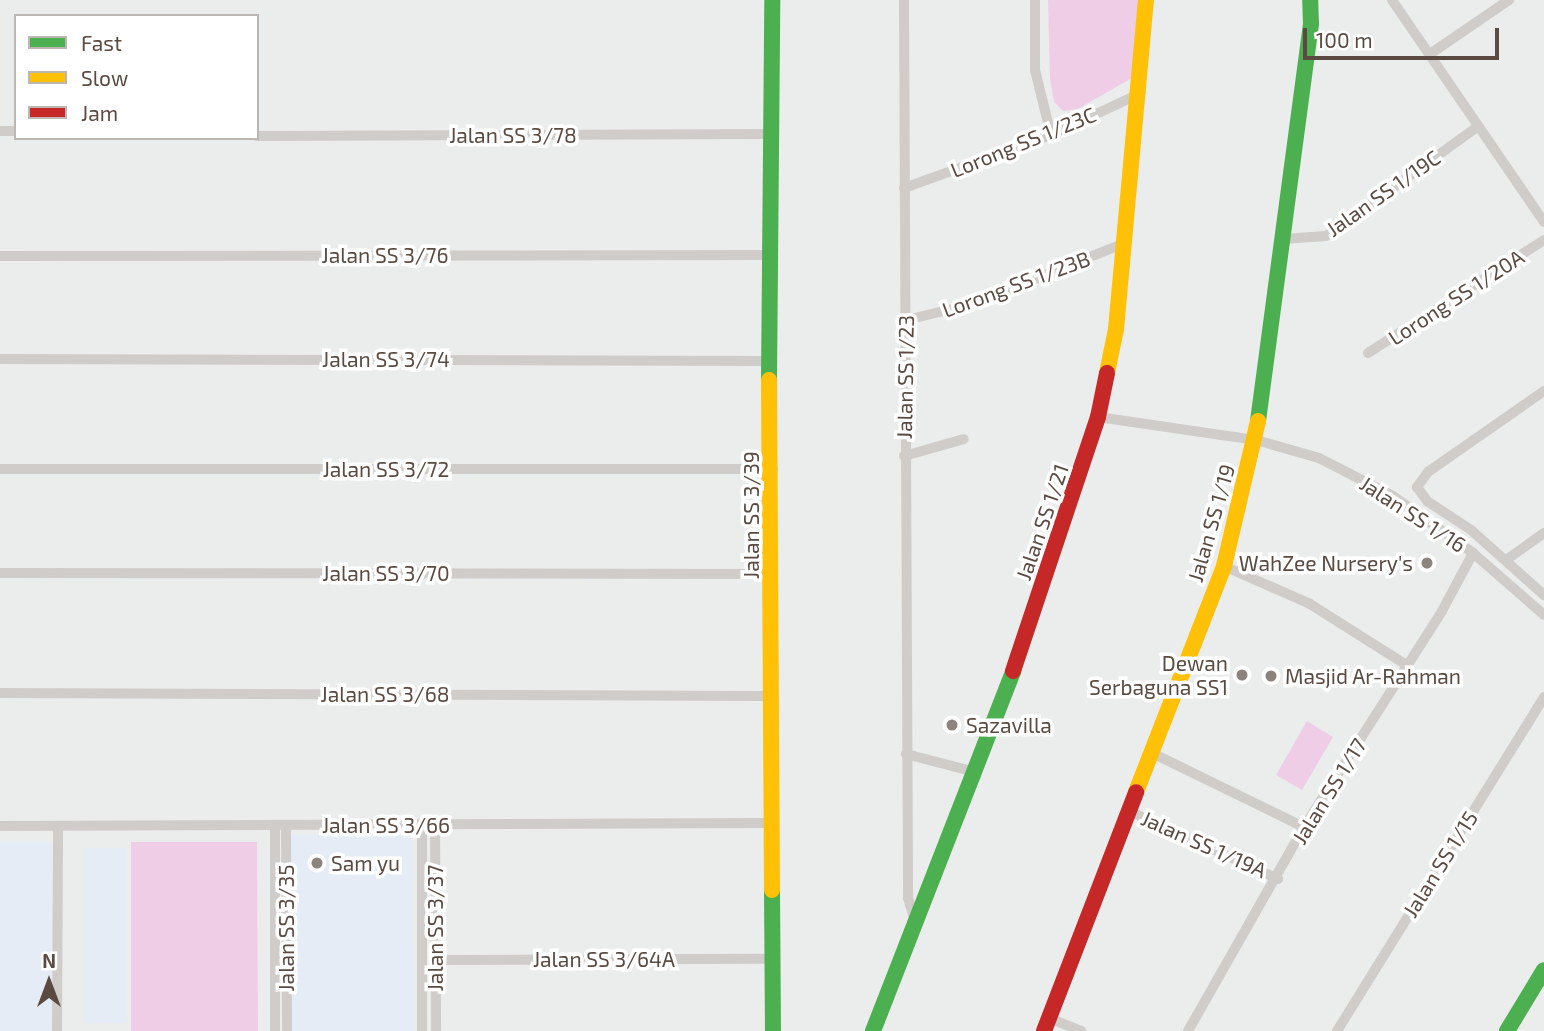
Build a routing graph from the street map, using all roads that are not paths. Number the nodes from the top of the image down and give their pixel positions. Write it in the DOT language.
graph roads {
  1 [pos="772,0"];
  2 [pos="904,0"];
  3 [pos="1035,0"];
  4 [pos="1146,0"];
  5 [pos="1310,0"];
  6 [pos="1392,0"];
  7 [pos="1509,0"];
  8 [pos="1430,54"];
  9 [pos="1141,93"];
  10 [pos="1476,128"];
  11 [pos="768,134"];
  12 [pos="1051,135"];
  13 [pos="259,136"];
  14 [pos="904,188"];
  15 [pos="1544,222"];
  16 [pos="1284,239"];
  17 [pos="1544,240"];
  18 [pos="1125,243"];
  19 [pos="771,255"];
  20 [pos="0,256"];
  21 [pos="906,320"];
  22 [pos="1368,353"];
  23 [pos="0,359"];
  24 [pos="772,361"];
  25 [pos="1544,391"];
  26 [pos="1098,417"];
  27 [pos="964,439"];
  28 [pos="1256,440"];
  29 [pos="904,456"];
  30 [pos="0,469"];
  31 [pos="773,469"];
  32 [pos="1544,533"];
  33 [pos="1473,553"];
  34 [pos="1506,560"];
  35 [pos="1224,566"];
  36 [pos="0,573"];
  37 [pos="771,574"];
  38 [pos="1544,595"];
  39 [pos="1544,615"];
  40 [pos="1408,666"];
  41 [pos="0,693"];
  42 [pos="771,696"];
  43 [pos="1544,697"];
  44 [pos="1150,752"];
  45 [pos="906,754"];
  46 [pos="975,772"];
  47 [pos="1129,811"];
  48 [pos="772,823"];
  49 [pos="422,824"];
  50 [pos="435,824"];
  51 [pos="280,825"];
  52 [pos="0,826"];
  53 [pos="58,826"];
  54 [pos="1304,827"];
  55 [pos="1278,878"];
  56 [pos="917,927"];
  57 [pos="773,959"];
  58 [pos="435,960"];
  59 [pos="1544,970"];
  60 [pos="1047,1025"];
  61 [pos="57,1031"];
  62 [pos="275,1031"];
  63 [pos="286,1031"];
  64 [pos="422,1031"];
  65 [pos="436,1031"];
  66 [pos="773,1031"];
  67 [pos="873,1031"];
  68 [pos="1081,1031"];
  69 [pos="1188,1031"];
  70 [pos="1337,1031"];
  71 [pos="1507,1031"];
  1 -- 11 [label="street, Jalan SS 3/39"];
  2 -- 14 [label="street, Jalan SS 1/23"];
  3 -- 12 [label="street"];
  4 -- 9 [label="street, Jalan SS 1/21"];
  5 -- 16 [label="street, Jalan SS 1/19"];
  6 -- 8 [label="street"];
  7 -- 8 [label="street"];
  8 -- 10 [label="street"];
  9 -- 12 [label="street, Lorong SS 1/23C"];
  9 -- 18 [label="street, Jalan SS 1/21"];
  10 -- 15 [label="street"];
  10 -- 16 [label="street, Jalan SS 1/19C"];
  11 -- 13 [label="street, Jalan SS 3/78"];
  11 -- 19 [label="street, Jalan SS 3/39"];
  12 -- 14 [label="street, Lorong SS 1/23C"];
  14 -- 21 [label="street, Jalan SS 1/23"];
  16 -- 28 [label="street, Jalan SS 1/19"];
  17 -- 22 [label="street, Lorong SS 1/20A"];
  18 -- 21 [label="street, Lorong SS 1/23B"];
  18 -- 26 [label="street, Jalan SS 1/21"];
  19 -- 20 [label="street, Jalan SS 3/76"];
  19 -- 24 [label="street, Jalan SS 3/39"];
  21 -- 29 [label="street, Jalan SS 1/23"];
  23 -- 24 [label="street, Jalan SS 3/74"];
  24 -- 31 [label="street, Jalan SS 3/39"];
  25 -- 34 [label="street, Jalan SS 1/16"];
  26 -- 28 [label="street, Jalan SS 1/16"];
  26 -- 46 [label="street, Jalan SS 1/21"];
  27 -- 29 [label="street"];
  28 -- 33 [label="street, Jalan SS 1/16"];
  28 -- 35 [label="street, Jalan SS 1/19"];
  29 -- 45 [label="street, Jalan SS 1/23"];
  30 -- 31 [label="street, Jalan SS 3/72"];
  31 -- 37 [label="street, Jalan SS 3/39"];
  32 -- 34 [label="street"];
  33 -- 39 [label="street, Jalan SS 1/16"];
  33 -- 40 [label="street, Jalan SS 1/17"];
  34 -- 38 [label="street, Jalan SS 1/16"];
  35 -- 40 [label="street"];
  35 -- 44 [label="street, Jalan SS 1/19"];
  36 -- 37 [label="street, Jalan SS 3/70"];
  37 -- 42 [label="street, Jalan SS 3/39"];
  40 -- 54 [label="street, Jalan SS 1/17"];
  41 -- 42 [label="street, Jalan SS 3/68"];
  42 -- 48 [label="street, Jalan SS 3/39"];
  43 -- 70 [label="street, Jalan SS 1/15"];
  44 -- 47 [label="street, Jalan SS 1/19"];
  44 -- 54 [label="street"];
  45 -- 46 [label="street"];
  45 -- 56 [label="street, Jalan SS 1/23"];
  46 -- 56 [label="street, Jalan SS 1/21"];
  47 -- 55 [label="street, Jalan SS 1/19A"];
  47 -- 60 [label="street, Jalan SS 1/19"];
  48 -- 50 [label="street, Jalan SS 3/66"];
  48 -- 57 [label="street, Jalan SS 3/39"];
  49 -- 50 [label="street, Jalan SS 3/66"];
  49 -- 51 [label="street, Jalan SS 3/66"];
  49 -- 64 [label="street, Jalan SS 3/37"];
  50 -- 58 [label="street, Jalan SS 3/37"];
  51 -- 53 [label="street, Jalan SS 3/66"];
  51 -- 62 [label="street, Jalan SS 3/35"];
  51 -- 63 [label="street, Jalan SS 3/35"];
  52 -- 53 [label="street, Jalan SS 3/66"];
  53 -- 61 [label="street"];
  54 -- 55 [label="street, Jalan SS 1/17"];
  55 -- 69 [label="street, Jalan SS 1/17"];
  56 -- 67 [label="street, Jalan SS 1/21"];
  57 -- 58 [label="street, Jalan SS 3/64A"];
  57 -- 66 [label="street, Jalan SS 3/39"];
  58 -- 65 [label="street, Jalan SS 3/37"];
  59 -- 71 [label="street"];
  60 -- 68 [label="street"];
}
